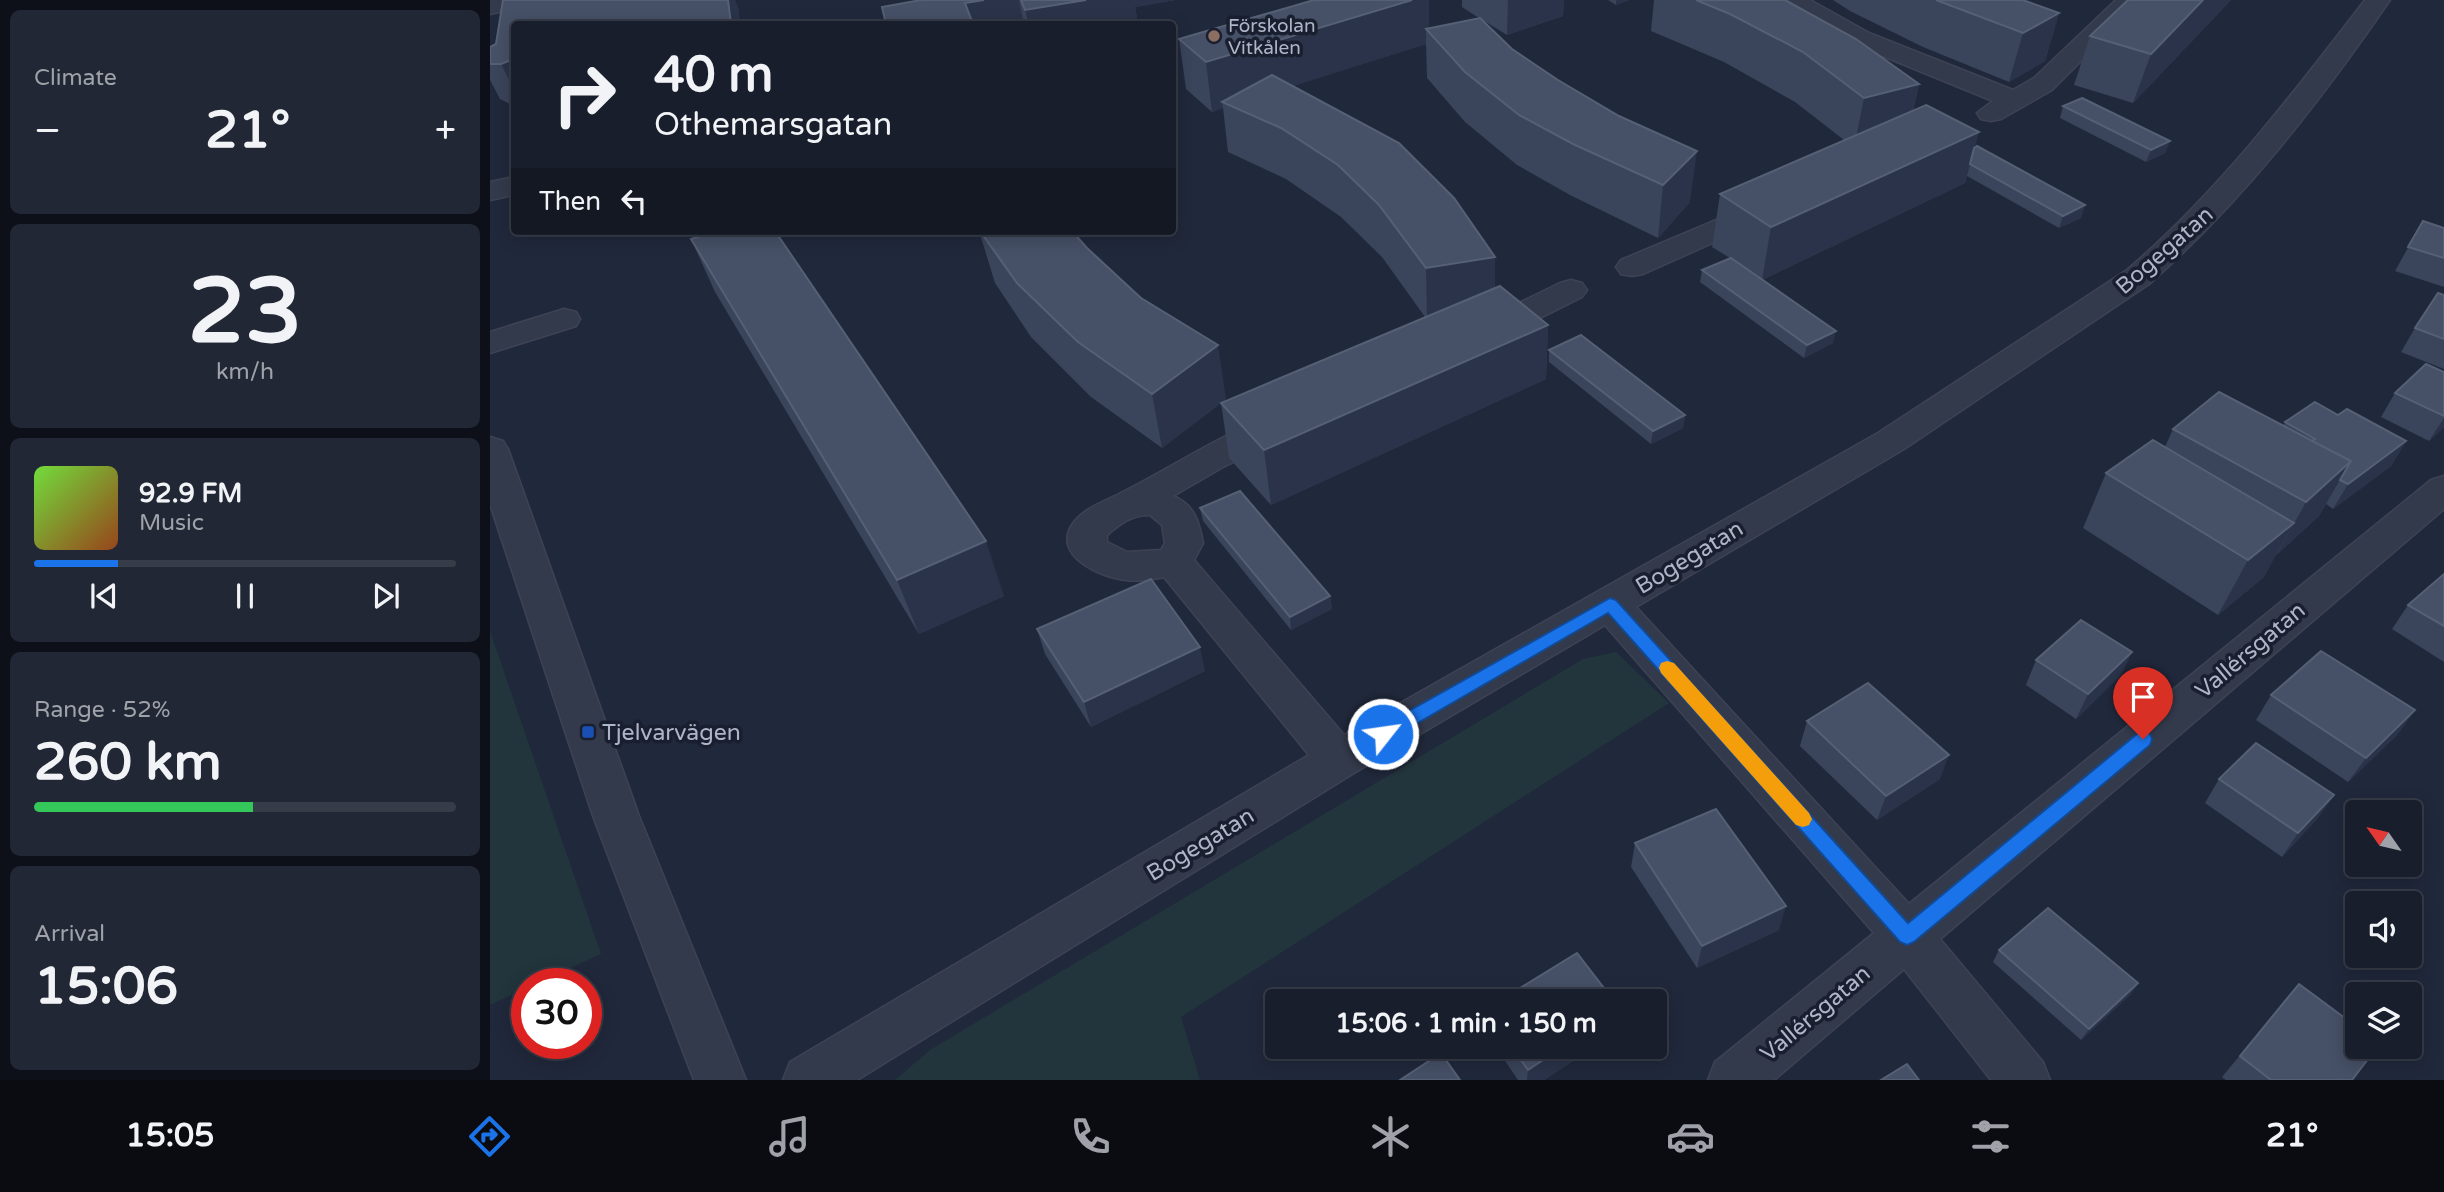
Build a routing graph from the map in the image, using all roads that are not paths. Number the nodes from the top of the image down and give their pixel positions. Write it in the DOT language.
graph roads {
  1 [pos="493,0"];
  2 [pos="1792,0"];
  3 [pos="2130,0"];
  4 [pos="2378,0"];
  5 [pos="490,7"];
  6 [pos="2014,100"];
  7 [pos="1991,113"];
  8 [pos="511,187"];
  9 [pos="490,191"];
  10 [pos="1793,197"];
  11 [pos="1632,267"];
  12 [pos="1571,290"];
  13 [pos="564,319"];
  14 [pos="490,343"];
  15 [pos="1451,349"];
  16 [pos="1299,417"];
  17 [pos="490,449"];
  18 [pos="2444,489"];
  19 [pos="1134,502"];
  20 [pos="1172,562"];
  21 [pos="1610,604"];
  22 [pos="1338,760"];
  23 [pos="1907,936"];
  24 [pos="720,1080"];
  25 [pos="809,1080"];
  26 [pos="1734,1080"];
  27 [pos="2024,1080"];
  1 -- 5 [label="street"];
  2 -- 6 [label="street"];
  3 -- 6 [label="street"];
  4 -- 21 [label="street, Bogegatan"];
  6 -- 7 [label="street"];
  8 -- 9 [label="street"];
  10 -- 11 [label="street"];
  12 -- 15 [label="street"];
  13 -- 14 [label="street"];
  16 -- 19 [label="street"];
  17 -- 24 [label="street"];
  18 -- 23 [label="street, Vallérsgatan"];
  19 -- 20 [label="street"];
  19 -- 20 [label="street"];
  20 -- 22 [label="street"];
  21 -- 22 [label="street, Bogegatan"];
  21 -- 23 [label="street"];
  22 -- 25 [label="street, Bogegatan"];
  23 -- 26 [label="street, Vallérsgatan"];
  23 -- 27 [label="street"];
}
